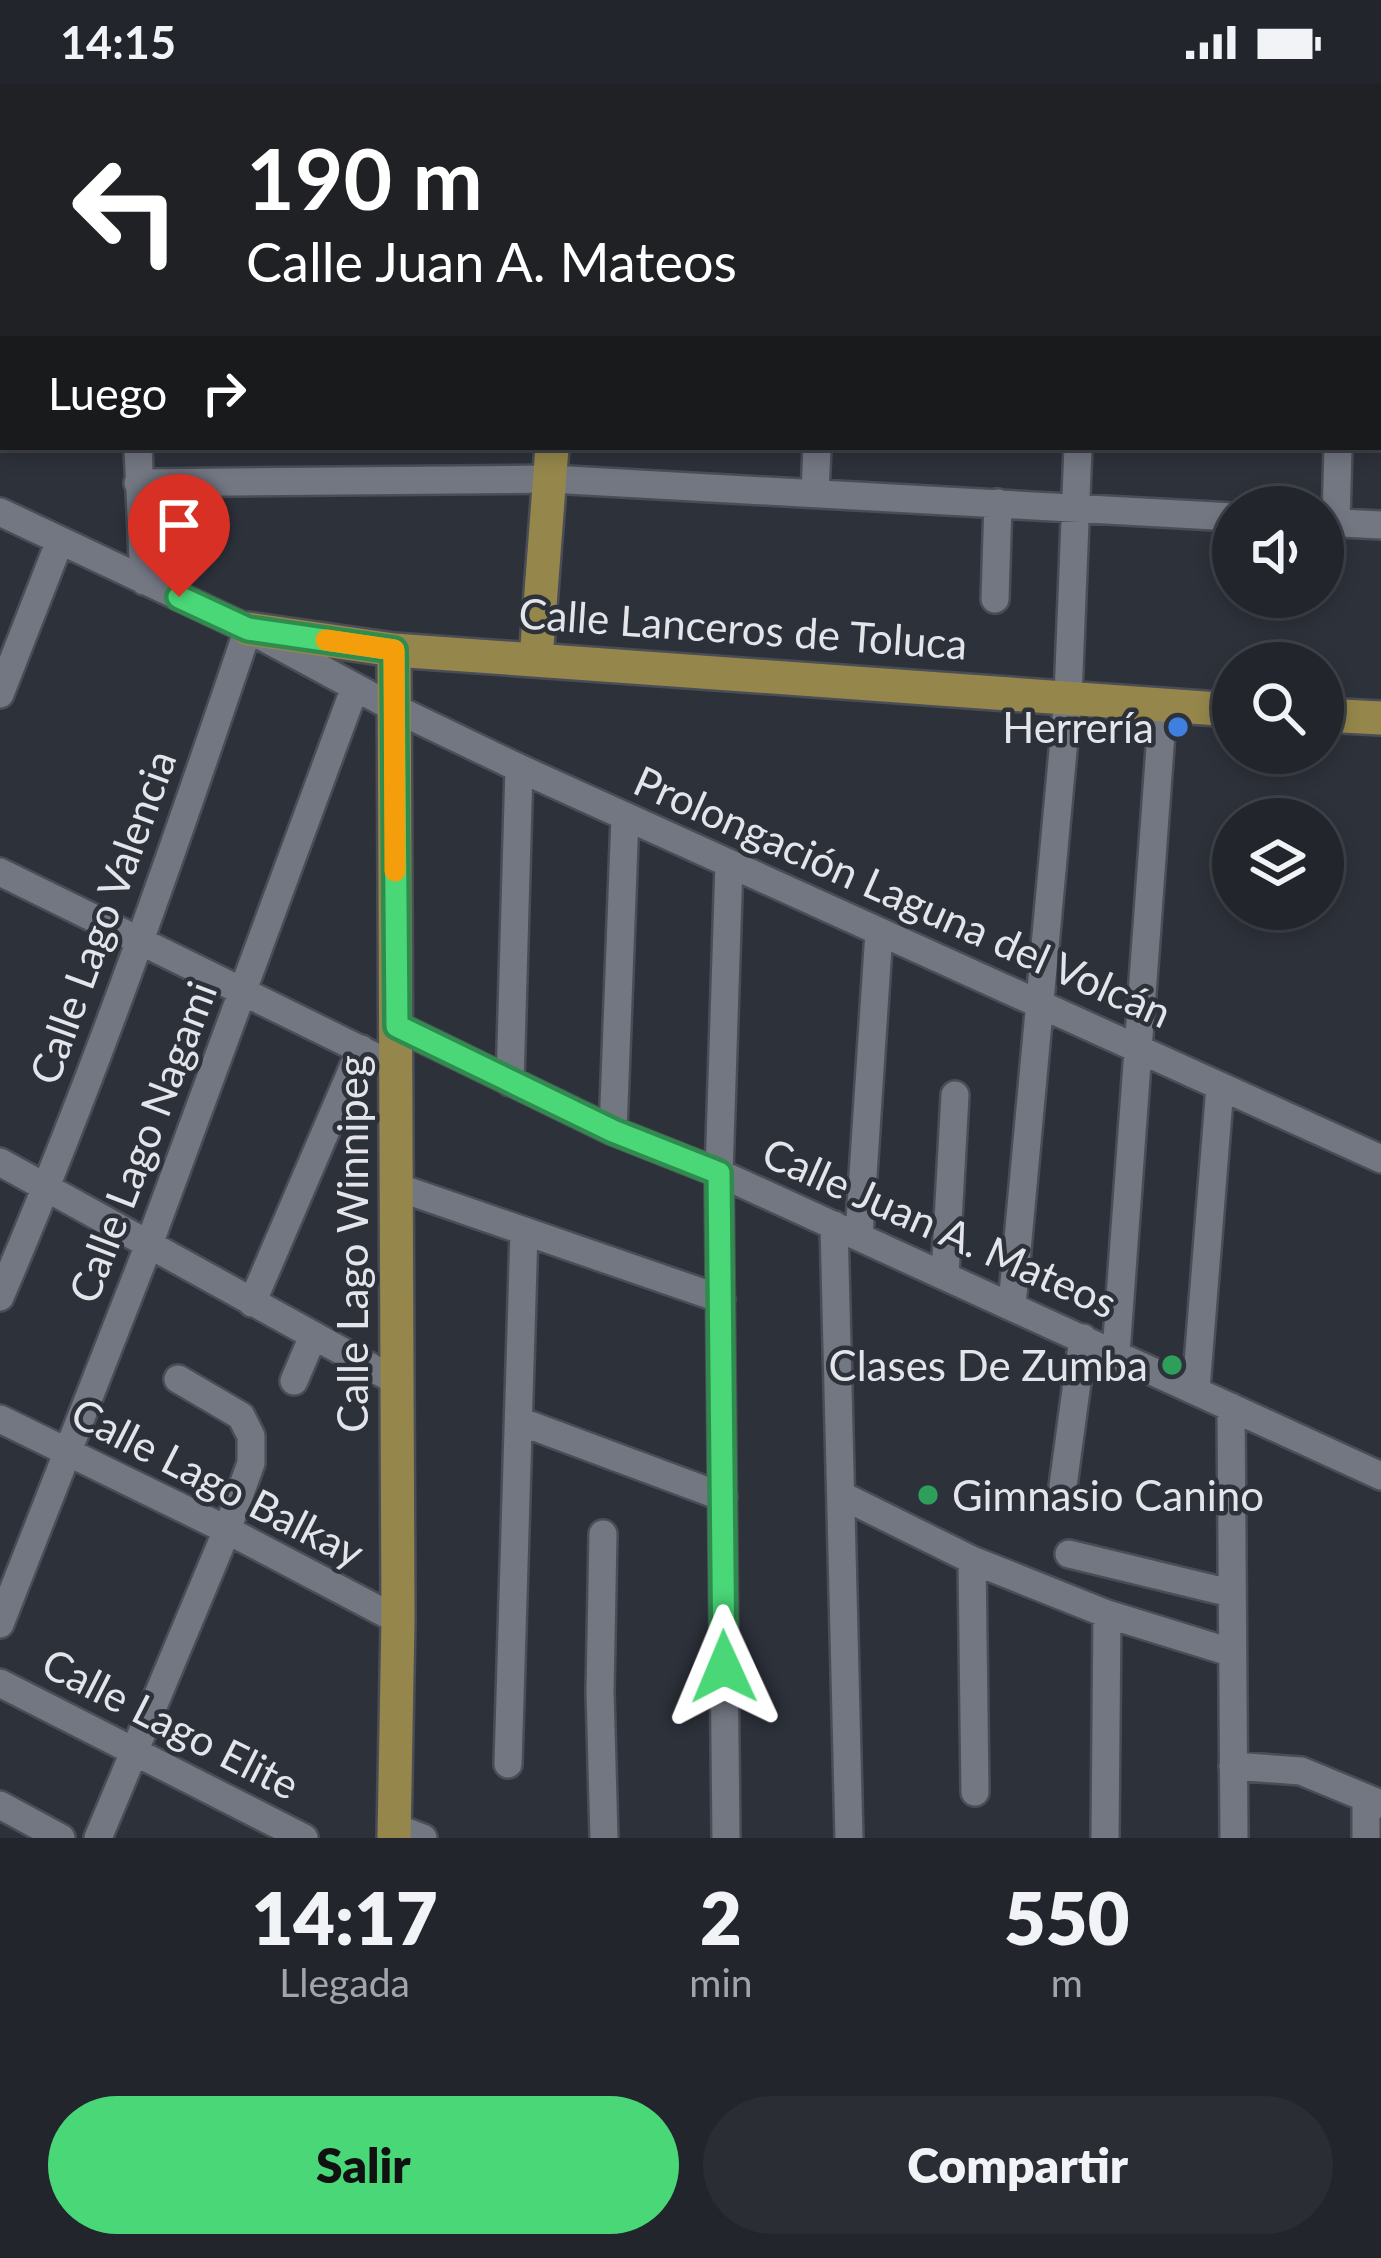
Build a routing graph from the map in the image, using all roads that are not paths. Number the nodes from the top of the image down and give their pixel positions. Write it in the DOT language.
graph roads {
  1 [pos="138,450"];
  2 [pos="817,450"];
  3 [pos="1078,450"];
  4 [pos="1338,450"];
  5 [pos="551,463"];
  6 [pos="138,483"];
  7 [pos="1334,486"];
  8 [pos="815,493"];
  9 [pos="998,503"];
  10 [pos="1077,508"];
  11 [pos="0,512"];
  12 [pos="1212,516"];
  13 [pos="1344,523"];
  14 [pos="1381,525"];
  15 [pos="59,543"];
  16 [pos="144,580"];
  17 [pos="995,599"];
  18 [pos="248,629"];
  19 [pos="394,650"];
  20 [pos="536,659"];
  21 [pos="356,688"];
  22 [pos="0,694"];
  23 [pos="1068,696"];
  24 [pos="1163,706"];
  25 [pos="392,707"];
  26 [pos="1212,709"];
  27 [pos="1344,716"];
  28 [pos="1381,718"];
  29 [pos="519,768"];
  30 [pos="625,817"];
  31 [pos="729,864"];
  32 [pos="0,872"];
  33 [pos="880,932"];
  34 [pos="142,942"];
  35 [pos="244,990"];
  36 [pos="1039,1004"];
  37 [pos="397,1026"];
  38 [pos="361,1049"];
  39 [pos="1138,1049"];
  40 [pos="398,1068"];
  41 [pos="510,1082"];
  42 [pos="1220,1086"];
  43 [pos="956,1095"];
  44 [pos="613,1131"];
  45 [pos="1381,1159"];
  46 [pos="0,1162"];
  47 [pos="719,1173"];
  48 [pos="397,1186"];
  49 [pos="47,1188"];
  50 [pos="524,1231"];
  51 [pos="847,1231"];
  52 [pos="148,1246"];
  53 [pos="945,1275"];
  54 [pos="0,1297"];
  55 [pos="722,1299"];
  56 [pos="252,1303"];
  57 [pos="1012,1305"];
  58 [pos="313,1336"];
  59 [pos="1083,1338"];
  60 [pos="1116,1353"];
  61 [pos="178,1379"];
  62 [pos="294,1381"];
  63 [pos="396,1381"];
  64 [pos="1196,1390"];
  65 [pos="1232,1407"];
  66 [pos="0,1420"];
  67 [pos="520,1420"];
  68 [pos="69,1453"];
  69 [pos="1381,1476"];
  70 [pos="1063,1486"];
  71 [pos="841,1496"];
  72 [pos="723,1497"];
  73 [pos="227,1530"];
  74 [pos="603,1534"];
  75 [pos="1069,1554"];
  76 [pos="972,1560"];
  77 [pos="1230,1593"];
  78 [pos="1107,1615"];
  79 [pos="398,1620"];
  80 [pos="0,1624"];
  81 [pos="1230,1652"];
  82 [pos="0,1683"];
  83 [pos="135,1750"];
  84 [pos="508,1764"];
  85 [pos="1233,1766"];
  86 [pos="975,1792"];
  87 [pos="1373,1801"];
  88 [pos="0,1805"];
  89 [pos="404,1834"];
  90 [pos="62,1838"];
  91 [pos="98,1838"];
  92 [pos="304,1838"];
  93 [pos="604,1838"];
  94 [pos="726,1838"];
  95 [pos="849,1838"];
  96 [pos="1105,1838"];
  97 [pos="1234,1838"];
  98 [pos="1366,1838"];
  1 -- 6 [label="street"];
  2 -- 8 [label="street"];
  3 -- 10 [label="street"];
  4 -- 7 [label="street"];
  5 -- 6 [label="street"];
  5 -- 8 [label="street"];
  5 -- 20 [label="main road"];
  6 -- 16 [label="street"];
  8 -- 9 [label="street"];
  9 -- 10 [label="street"];
  9 -- 17 [label="street"];
  10 -- 12 [label="street"];
  10 -- 23 [label="street"];
  11 -- 15 [label="street, Prolongación Laguna del Volcán"];
  13 -- 14 [label="street"];
  15 -- 16 [label="street, Prolongación Laguna del Volcán"];
  15 -- 22 [label="street"];
  16 -- 18 [label="street, Prolongación Laguna del Volcán"];
  18 -- 19 [label="main road, Calle Lanceros de Toluca"];
  18 -- 21 [label="street, Prolongación Laguna del Volcán"];
  18 -- 34 [label="street, Calle Lago Valencia"];
  19 -- 20 [label="main road, Calle Lanceros de Toluca"];
  19 -- 25 [label="main road, Calle Lago Winnipeg"];
  20 -- 23 [label="main road, Calle Lanceros de Toluca"];
  21 -- 25 [label="street, Prolongación Laguna del Volcán"];
  21 -- 35 [label="street, Calle Lago Nagami"];
  23 -- 24 [label="main road, Calle Lanceros de Toluca"];
  23 -- 36 [label="street"];
  24 -- 26 [label="main road, Calle Lanceros de Toluca"];
  24 -- 39 [label="street"];
  25 -- 29 [label="street, Prolongación Laguna del Volcán"];
  25 -- 37 [label="main road, Calle Lago Winnipeg"];
  27 -- 28 [label="main road"];
  29 -- 30 [label="street, Prolongación Laguna del Volcán"];
  29 -- 41 [label="street"];
  30 -- 31 [label="street, Prolongación Laguna del Volcán"];
  30 -- 44 [label="street"];
  31 -- 33 [label="street, Prolongación Laguna del Volcán"];
  31 -- 47 [label="street"];
  32 -- 34 [label="street"];
  33 -- 36 [label="street, Prolongación Laguna del Volcán"];
  33 -- 51 [label="street"];
  34 -- 35 [label="street"];
  34 -- 49 [label="street, Calle Lago Valencia"];
  35 -- 38 [label="street"];
  35 -- 52 [label="street, Calle Lago Nagami"];
  36 -- 39 [label="street, Prolongación Laguna del Volcán"];
  36 -- 57 [label="street"];
  37 -- 40 [label="main road, Calle Lago Winnipeg"];
  37 -- 41 [label="street, Calle Juan A. Mateos"];
  38 -- 40 [label="street"];
  38 -- 56 [label="street"];
  39 -- 42 [label="street, Prolongación Laguna del Volcán"];
  39 -- 60 [label="street"];
  40 -- 48 [label="main road, Calle Lago Winnipeg"];
  41 -- 44 [label="street, Calle Juan A. Mateos"];
  42 -- 45 [label="street, Prolongación Laguna del Volcán"];
  42 -- 64 [label="street"];
  43 -- 53 [label="street"];
  44 -- 47 [label="street, Calle Juan A. Mateos"];
  46 -- 49 [label="street"];
  47 -- 51 [label="street, Calle Juan A. Mateos"];
  47 -- 55 [label="street"];
  48 -- 50 [label="street"];
  48 -- 63 [label="main road, Calle Lago Winnipeg"];
  49 -- 52 [label="street"];
  49 -- 54 [label="street, Calle Lago Valencia"];
  50 -- 55 [label="street"];
  50 -- 67 [label="street"];
  51 -- 53 [label="street, Calle Juan A. Mateos"];
  51 -- 71 [label="street"];
  52 -- 56 [label="street"];
  52 -- 68 [label="street, Calle Lago Nagami"];
  53 -- 57 [label="street, Calle Juan A. Mateos"];
  55 -- 72 [label="street"];
  56 -- 58 [label="street"];
  57 -- 59 [label="street, Calle Juan A. Mateos"];
  58 -- 62 [label="street"];
  58 -- 63 [label="street"];
  59 -- 60 [label="street, Calle Juan A. Mateos"];
  59 -- 70 [label="street"];
  60 -- 64 [label="street, Calle Juan A. Mateos"];
  61 -- 73 [label="street"];
  63 -- 79 [label="main road, Calle Lago Winnipeg"];
  64 -- 65 [label="street, Calle Juan A. Mateos"];
  65 -- 69 [label="street, Calle Juan A. Mateos"];
  65 -- 77 [label="street"];
  66 -- 68 [label="street, Calle Lago Balkay"];
  67 -- 72 [label="street"];
  67 -- 84 [label="street"];
  68 -- 73 [label="street, Calle Lago Balkay"];
  68 -- 80 [label="street, Calle Lago Nagami"];
  71 -- 76 [label="street"];
  71 -- 95 [label="street"];
  72 -- 94 [label="street"];
  73 -- 79 [label="street, Calle Lago Balkay"];
  73 -- 83 [label="street"];
  74 -- 93 [label="street"];
  75 -- 77 [label="street"];
  76 -- 78 [label="street"];
  76 -- 86 [label="street"];
  77 -- 81 [label="street"];
  78 -- 81 [label="street"];
  78 -- 96 [label="street"];
  79 -- 89 [label="main road, Calle Lago Winnipeg"];
  81 -- 85 [label="street"];
  82 -- 83 [label="street, Calle Lago Elite"];
  83 -- 91 [label="street"];
  83 -- 92 [label="street, Calle Lago Elite"];
  85 -- 87 [label="street"];
  85 -- 97 [label="street"];
  87 -- 98 [label="street"];
  88 -- 90 [label="street"];
}
